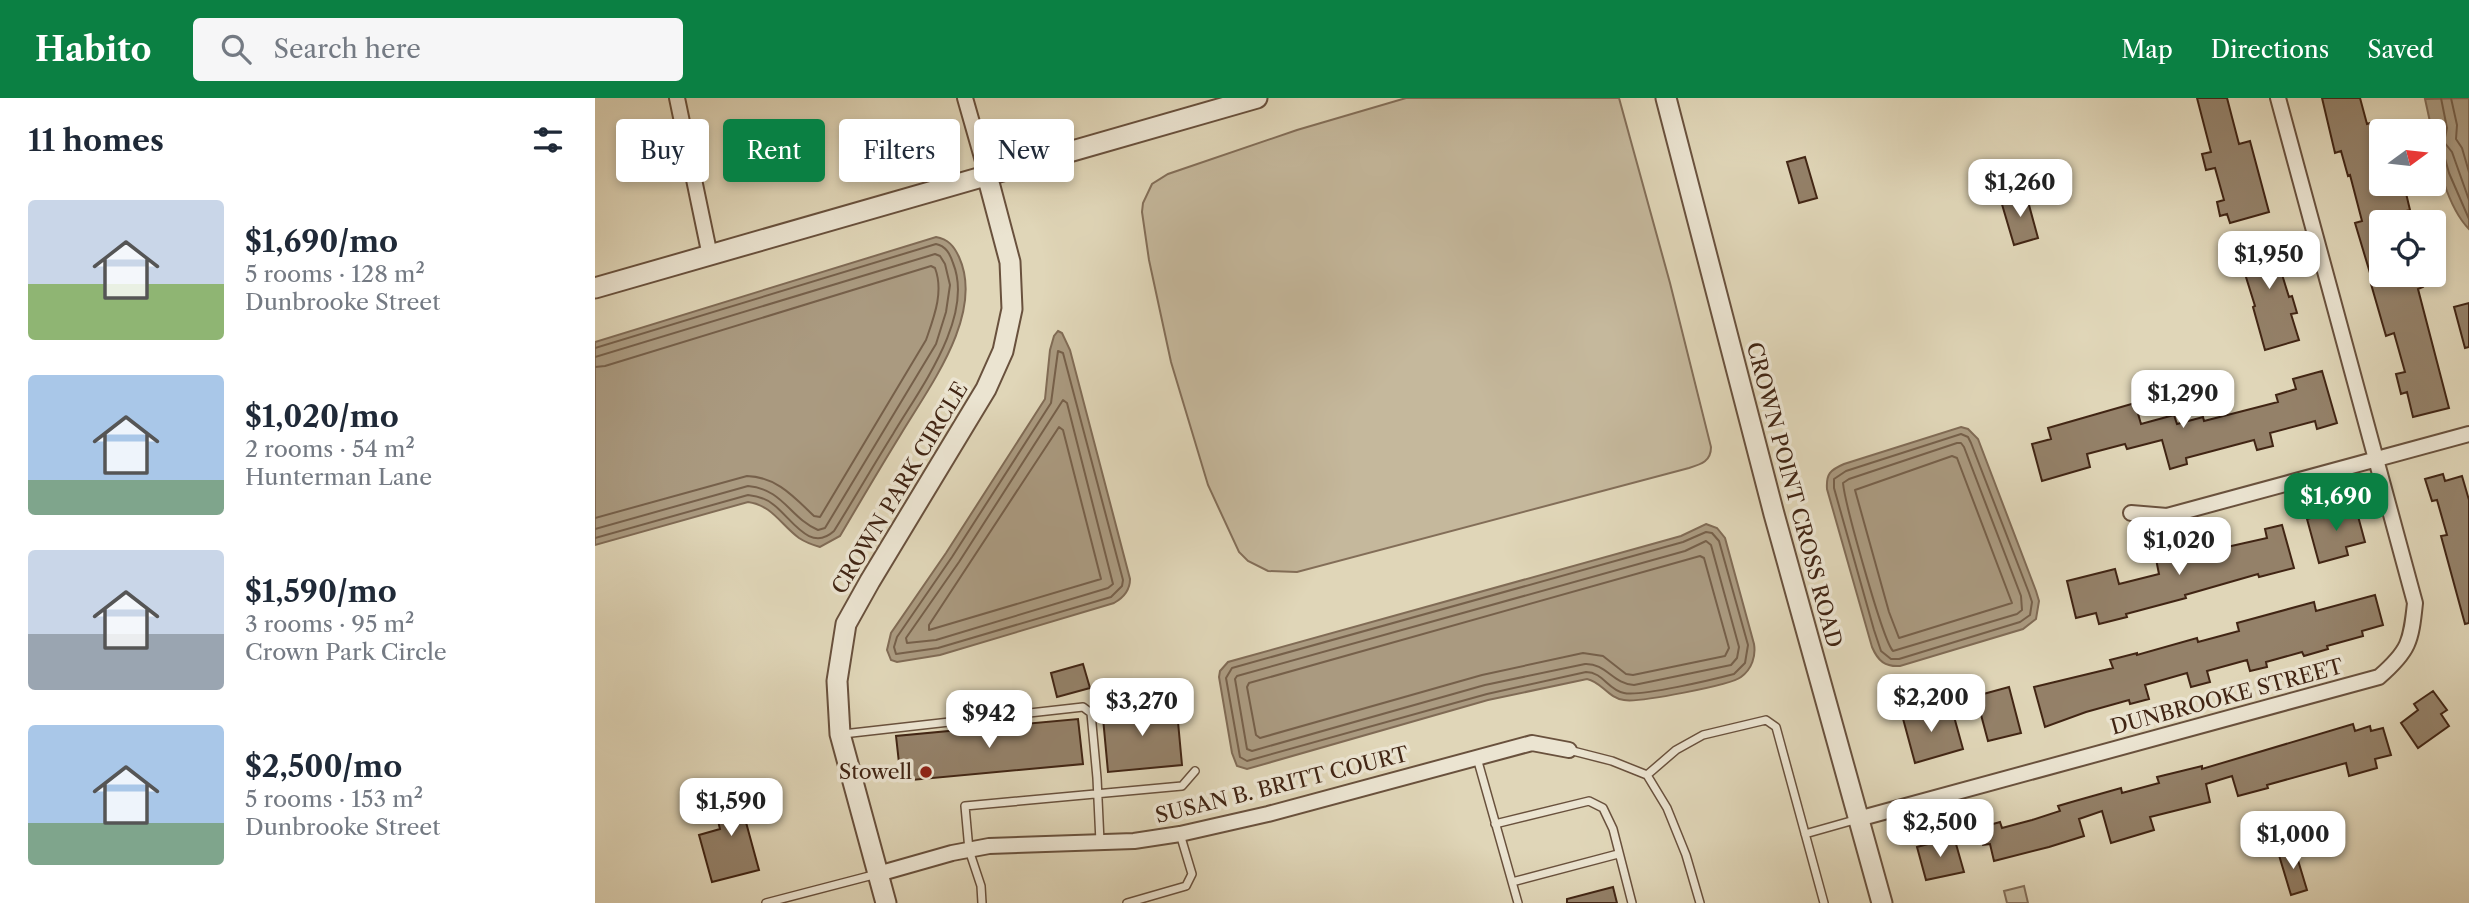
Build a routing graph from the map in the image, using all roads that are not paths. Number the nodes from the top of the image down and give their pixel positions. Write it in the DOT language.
graph roads {
  1 [pos="677,98"];
  2 [pos="965,98"];
  3 [pos="1257,98"];
  4 [pos="1666,98"];
  5 [pos="2278,98"];
  6 [pos="974,130"];
  7 [pos="1074,150"];
  8 [pos="974,179"];
  9 [pos="989,182"];
  10 [pos="710,256"];
  11 [pos="595,288"];
  12 [pos="2469,434"];
  13 [pos="2376,460"];
  14 [pos="2131,513"];
  15 [pos="840,734"];
  16 [pos="1569,750"];
  17 [pos="1477,758"];
  18 [pos="1195,771"];
  19 [pos="1647,775"];
  20 [pos="1098,793"];
  21 [pos="1858,819"];
  22 [pos="1495,824"];
  23 [pos="1180,834"];
  24 [pos="1805,834"];
  25 [pos="1100,842"];
  26 [pos="969,850"];
  27 [pos="1618,854"];
  28 [pos="878,874"];
  29 [pos="1512,882"];
  30 [pos="767,903"];
  31 [pos="886,903"];
  32 [pos="982,903"];
  33 [pos="1127,903"];
  34 [pos="1518,903"];
  35 [pos="1632,903"];
  36 [pos="1700,903"];
  37 [pos="1825,903"];
  38 [pos="1882,903"];
  1 -- 10 [label="street"];
  2 -- 6 [label="street, CROWN PARK CIRCLE"];
  3 -- 7 [label="street"];
  4 -- 21 [label="street, CROWN POINT CROSS ROAD"];
  5 -- 13 [label="street, DUNBROOKE STREET"];
  8 -- 10 [label="street"];
  9 -- 15 [label="street, CROWN PARK CIRCLE"];
  10 -- 11 [label="street"];
  12 -- 13 [label="street"];
  13 -- 14 [label="street"];
  13 -- 21 [label="street, DUNBROOKE STREET"];
  15 -- 20 [label="lane"];
  15 -- 28 [label="street, CROWN PARK CIRCLE"];
  16 -- 17 [label="street, SUSAN B. BRITT COURT"];
  16 -- 19 [label="lane"];
  17 -- 22 [label="lane"];
  17 -- 23 [label="street, SUSAN B. BRITT COURT"];
  18 -- 20 [label="lane"];
  19 -- 24 [label="lane"];
  19 -- 36 [label="lane"];
  20 -- 25 [label="lane"];
  20 -- 26 [label="lane"];
  21 -- 24 [label="lane"];
  21 -- 38 [label="street, CROWN POINT CROSS ROAD"];
  22 -- 27 [label="lane"];
  22 -- 29 [label="lane"];
  23 -- 25 [label="street, SUSAN B. BRITT COURT"];
  23 -- 33 [label="lane"];
  24 -- 37 [label="lane"];
  25 -- 26 [label="street, SUSAN B. BRITT COURT"];
  26 -- 28 [label="street, SUSAN B. BRITT COURT"];
  26 -- 32 [label="lane"];
  27 -- 29 [label="lane"];
  27 -- 35 [label="lane"];
  28 -- 30 [label="lane"];
  28 -- 31 [label="street, CROWN PARK CIRCLE"];
  29 -- 34 [label="lane"];
}
